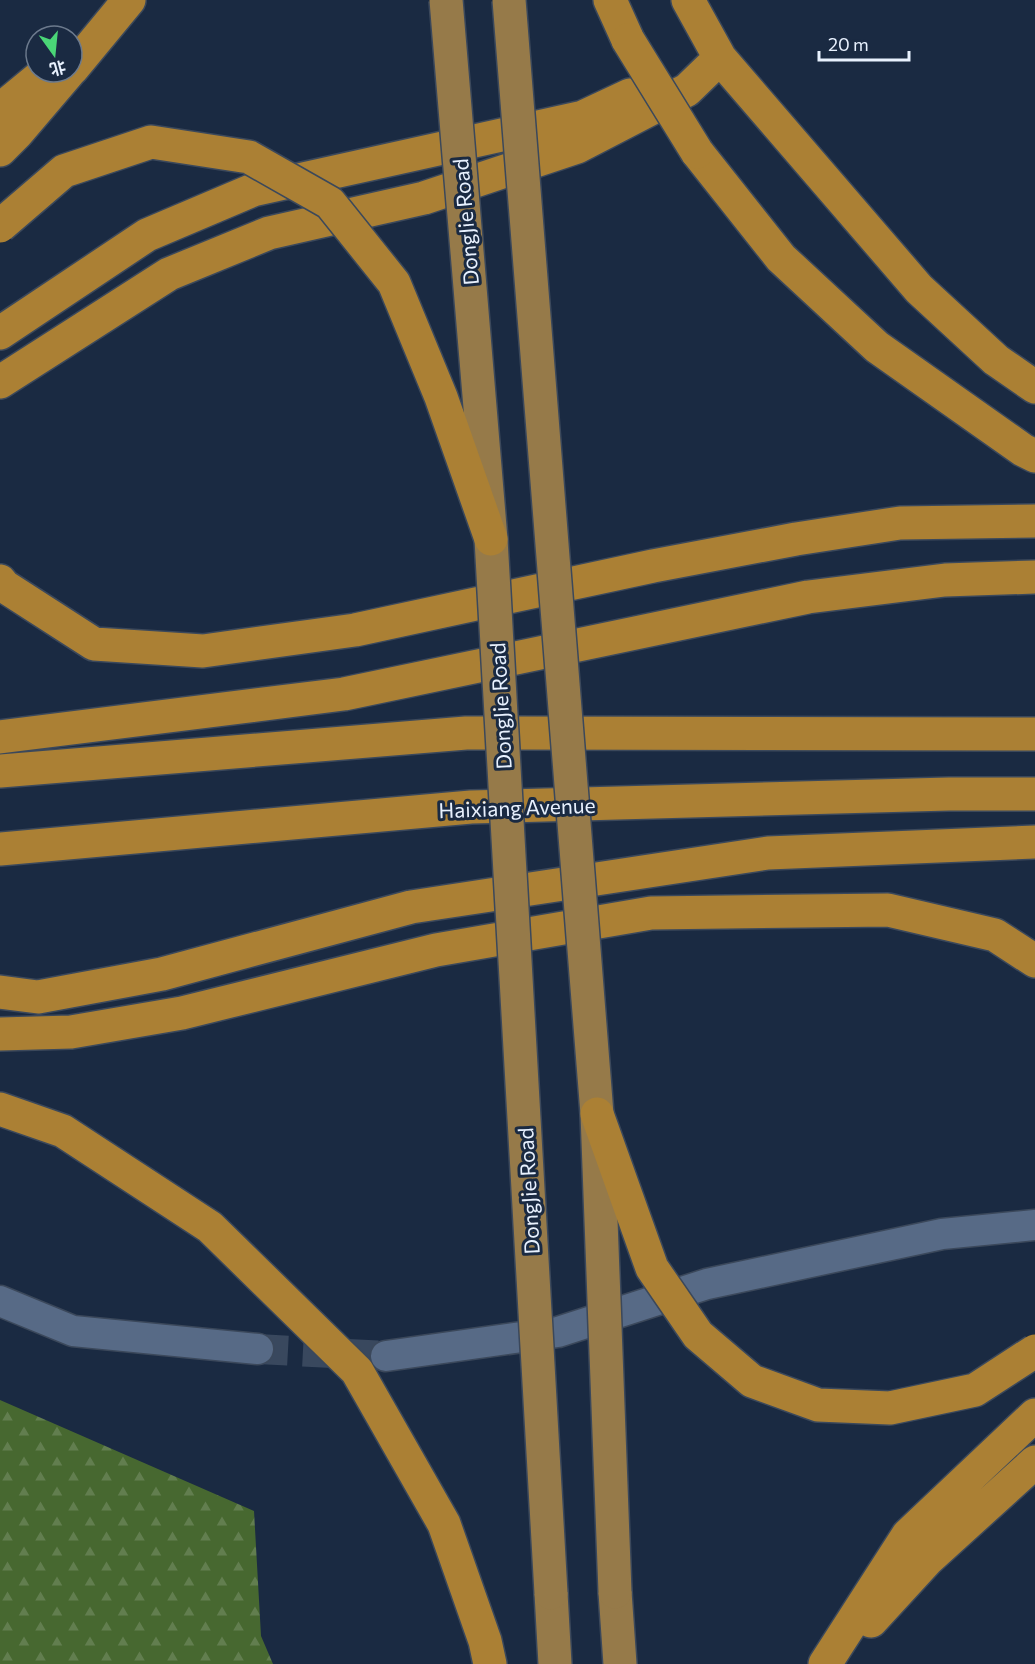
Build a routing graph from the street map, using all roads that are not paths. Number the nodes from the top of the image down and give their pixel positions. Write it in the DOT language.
graph roads {
  1 [pos="446,0"];
  2 [pos="509,0"];
  3 [pos="610,0"];
  4 [pos="688,0"];
  5 [pos="127,3"];
  6 [pos="84,40"];
  7 [pos="84,54"];
  8 [pos="720,58"];
  9 [pos="31,84"];
  10 [pos="59,84"];
  11 [pos="0,110"];
  12 [pos="0,150"];
  13 [pos="0,226"];
  14 [pos="0,333"];
  15 [pos="0,382"];
  16 [pos="1035,387"];
  17 [pos="1035,456"];
  18 [pos="1034,521"];
  19 [pos="490,539"];
  20 [pos="1035,577"];
  21 [pos="0,581"];
  22 [pos="1035,734"];
  23 [pos="0,737"];
  24 [pos="0,771"];
  25 [pos="1035,794"];
  26 [pos="1035,842"];
  27 [pos="0,849"];
  28 [pos="1035,961"];
  29 [pos="0,992"];
  30 [pos="0,1034"];
  31 [pos="0,1109"];
  32 [pos="597,1114"];
  33 [pos="1035,1225"];
  34 [pos="0,1301"];
  35 [pos="258,1349"];
  36 [pos="1035,1351"];
  37 [pos="386,1356"];
  38 [pos="1035,1415"];
  39 [pos="1035,1462"];
  40 [pos="490,1664"];
  41 [pos="555,1664"];
  42 [pos="620,1664"];
  43 [pos="825,1664"];
  44 [pos="831,1664"];
  1 -- 19 [label="main road, DongJie Road, bridge"];
  2 -- 32 [label="main road, bridge"];
  3 -- 17 [label="highway, bridge"];
  4 -- 8 [label="highway"];
  5 -- 6 [label="highway"];
  5 -- 7 [label="highway"];
  8 -- 14 [label="highway"];
  8 -- 15 [label="highway"];
  8 -- 16 [label="highway"];
  9 -- 11 [label="highway"];
  10 -- 12 [label="highway"];
  13 -- 19 [label="highway, bridge"];
  18 -- 21 [label="highway"];
  19 -- 41 [label="main road, DongJie Road, bridge"];
  20 -- 23 [label="highway"];
  22 -- 24 [label="highway"];
  25 -- 27 [label="highway, Haixiang Avenue"];
  26 -- 29 [label="highway"];
  28 -- 30 [label="highway"];
  31 -- 40 [label="highway"];
  32 -- 36 [label="highway, bridge"];
  32 -- 42 [label="main road, bridge"];
  33 -- 37 [label="street"];
  34 -- 35 [label="street"];
  38 -- 43 [label="highway"];
  39 -- 44 [label="highway"];
}
